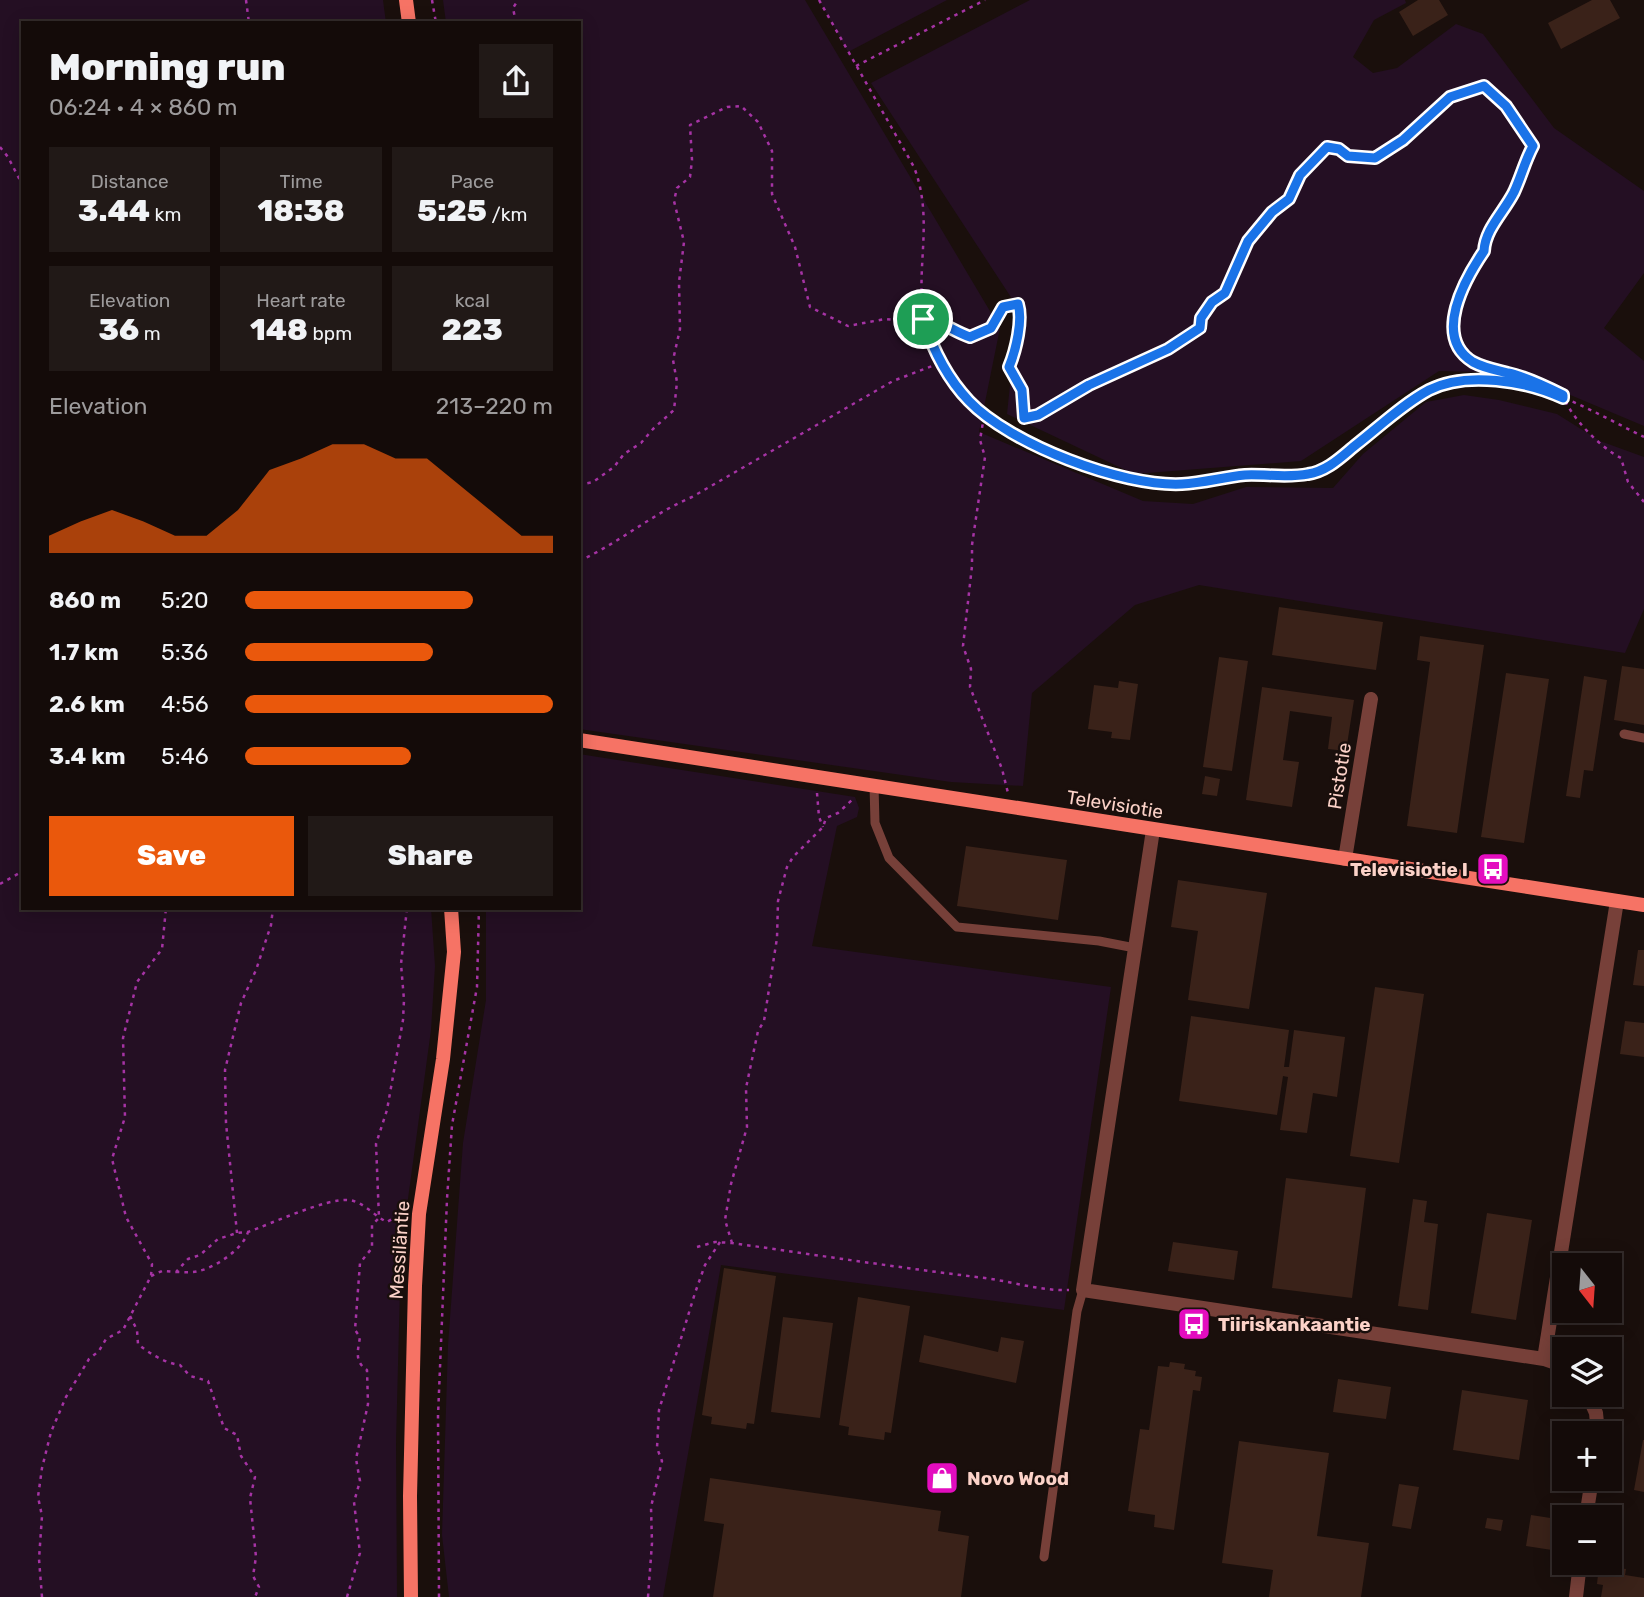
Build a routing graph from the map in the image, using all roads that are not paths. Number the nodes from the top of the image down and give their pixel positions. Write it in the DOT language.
graph roads {
  1 [pos="406,0"];
  2 [pos="409,21"];
  3 [pos="1371,699"];
  4 [pos="1625,734"];
  5 [pos="1644,738"];
  6 [pos="581,740"];
  7 [pos="867,784"];
  8 [pos="1153,830"];
  9 [pos="1345,859"];
  10 [pos="1617,901"];
  11 [pos="1644,905"];
  12 [pos="451,910"];
  13 [pos="1135,948"];
  14 [pos="1083,1290"];
  15 [pos="1544,1359"];
  16 [pos="1552,1362"];
  17 [pos="1044,1557"];
  18 [pos="1579,1575"];
  19 [pos="411,1597"];
  20 [pos="1576,1597"];
  1 -- 2 [label="street"];
  3 -- 9 [label="street, Pistotie"];
  4 -- 5 [label="lane"];
  6 -- 7 [label="street, Televisiotie"];
  7 -- 8 [label="street, Televisiotie"];
  7 -- 13 [label="lane"];
  8 -- 9 [label="street, Televisiotie"];
  8 -- 13 [label="street"];
  9 -- 10 [label="street, Televisiotie"];
  10 -- 11 [label="street, Televisiotie"];
  10 -- 15 [label="street"];
  12 -- 19 [label="street, Messiläntie"];
  13 -- 14 [label="street"];
  14 -- 15 [label="street"];
  14 -- 17 [label="lane"];
  15 -- 16 [label="street"];
  18 -- 20 [label="street"];
}
